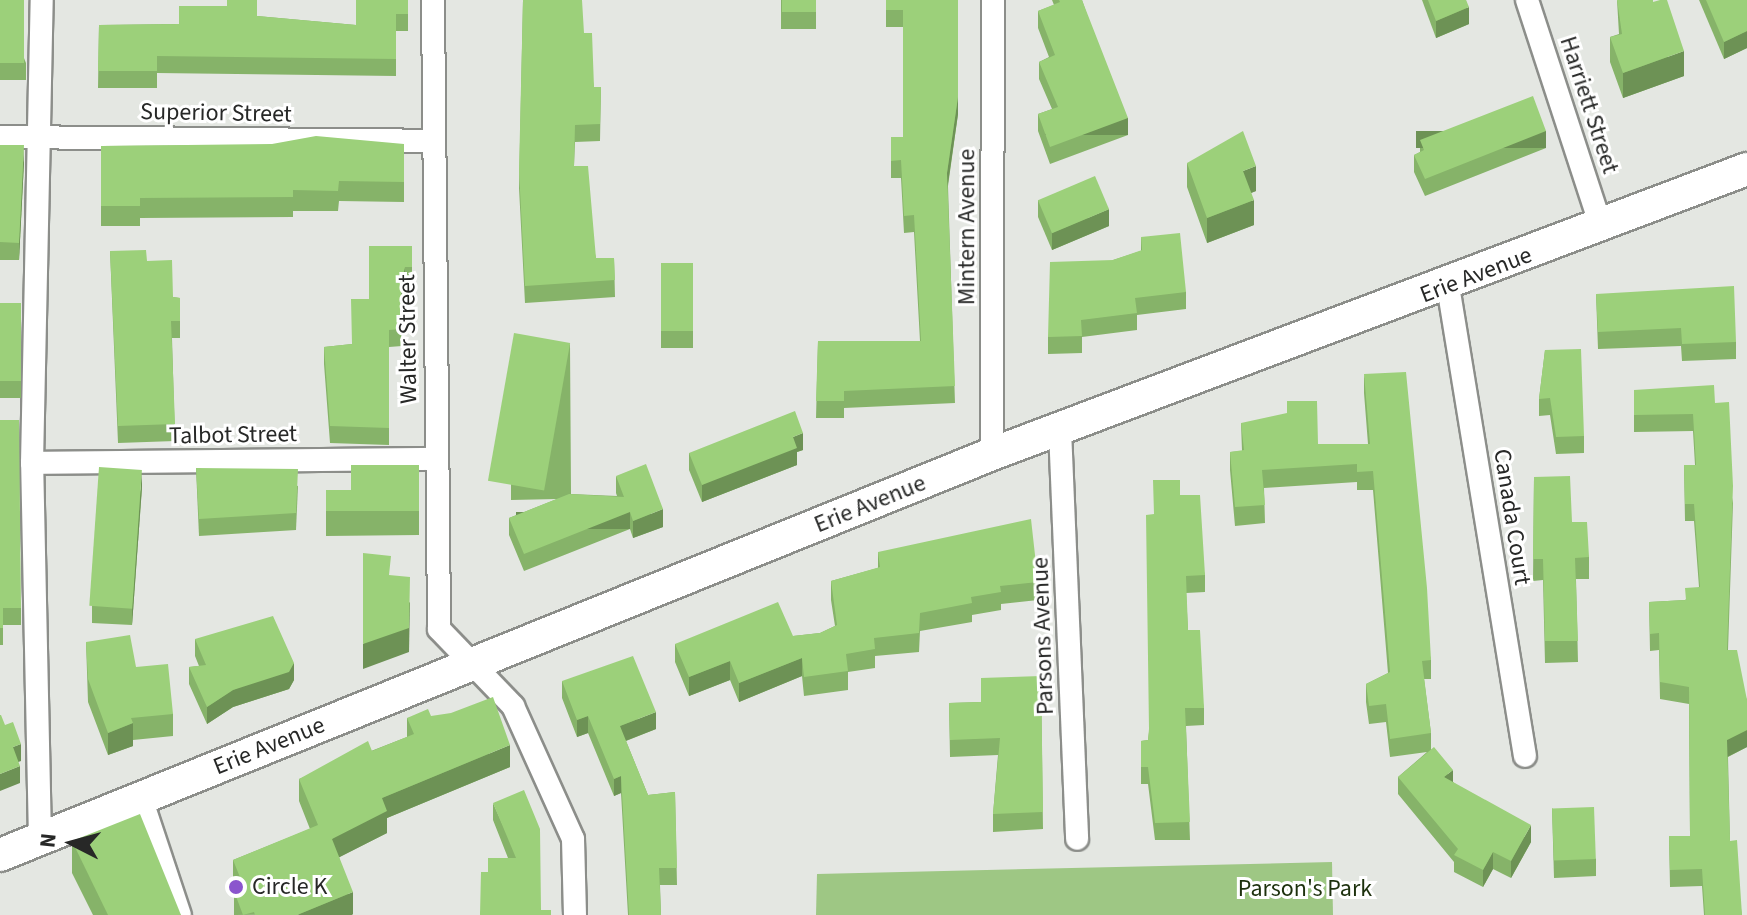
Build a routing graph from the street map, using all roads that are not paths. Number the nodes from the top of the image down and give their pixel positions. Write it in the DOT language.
graph roads {
  1 [pos="42,0"];
  2 [pos="433,0"];
  3 [pos="993,0"];
  4 [pos="1527,0"];
  5 [pos="0,137"];
  6 [pos="37,137"];
  7 [pos="432,141"];
  8 [pos="1747,169"];
  9 [pos="1601,226"];
  10 [pos="1448,286"];
  11 [pos="1060,430"];
  12 [pos="992,454"];
  13 [pos="435,459"];
  14 [pos="32,463"];
  15 [pos="470,666"];
  16 [pos="1525,756"];
  17 [pos="141,798"];
  18 [pos="40,839"];
  19 [pos="1077,839"];
  20 [pos="0,855"];
  21 [pos="180,915"];
  22 [pos="575,915"];
  1 -- 6 [label="street"];
  2 -- 7 [label="street, Walter Street"];
  3 -- 12 [label="street, Mintern Avenue"];
  4 -- 9 [label="street, Harriett Street"];
  5 -- 6 [label="street, Superior Street"];
  6 -- 7 [label="street, Superior Street"];
  6 -- 14 [label="street"];
  7 -- 13 [label="street, Walter Street"];
  8 -- 9 [label="main road, Erie Avenue"];
  9 -- 10 [label="main road, Erie Avenue"];
  10 -- 11 [label="main road, Erie Avenue"];
  10 -- 16 [label="street, Canada Court"];
  11 -- 12 [label="main road, Erie Avenue"];
  11 -- 19 [label="street, Parsons Avenue"];
  12 -- 15 [label="main road, Erie Avenue"];
  13 -- 14 [label="street, Talbot Street"];
  13 -- 15 [label="street, Walter Street"];
  14 -- 18 [label="street"];
  15 -- 17 [label="main road, Erie Avenue"];
  15 -- 22 [label="street, Walter Street"];
  17 -- 18 [label="main road, Erie Avenue"];
  17 -- 21 [label="street"];
  18 -- 20 [label="main road, Erie Avenue"];
}
